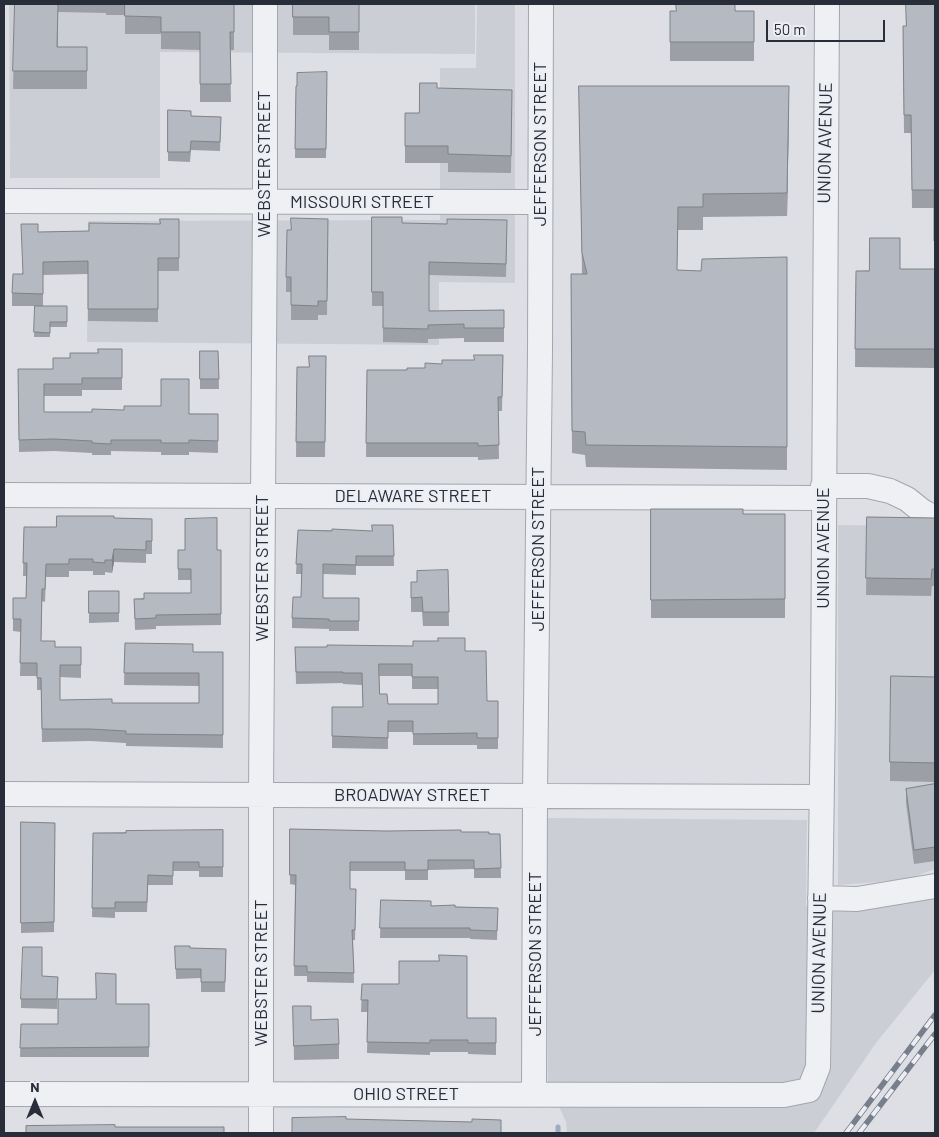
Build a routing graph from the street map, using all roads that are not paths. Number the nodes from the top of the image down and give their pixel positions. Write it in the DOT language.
graph roads {
  1 [pos="264,4"];
  2 [pos="541,4"];
  3 [pos="827,4"];
  4 [pos="4,201"];
  5 [pos="265,202"];
  6 [pos="540,202"];
  7 [pos="823,492"];
  8 [pos="4,495"];
  9 [pos="262,496"];
  10 [pos="539,497"];
  11 [pos="935,518"];
  12 [pos="4,794"];
  13 [pos="261,794"];
  14 [pos="535,796"];
  15 [pos="820,797"];
  16 [pos="935,886"];
  17 [pos="820,898"];
  18 [pos="808,1090"];
  19 [pos="4,1094"];
  20 [pos="261,1094"];
  21 [pos="534,1094"];
  22 [pos="261,1133"];
  1 -- 5 [label="street, WEBSTER STREET"];
  2 -- 6 [label="street, JEFFERSON STREET"];
  3 -- 7 [label="street, UNION AVENUE"];
  4 -- 5 [label="street, MISSOURI STREET"];
  5 -- 6 [label="street, MISSOURI STREET"];
  5 -- 9 [label="street, WEBSTER STREET"];
  6 -- 10 [label="street, JEFFERSON STREET"];
  7 -- 10 [label="street, DELAWARE STREET"];
  7 -- 11 [label="street, DELAWARE STREET"];
  7 -- 15 [label="street, UNION AVENUE"];
  8 -- 9 [label="street, DELAWARE STREET"];
  9 -- 10 [label="street, DELAWARE STREET"];
  9 -- 13 [label="street, WEBSTER STREET"];
  10 -- 14 [label="street, JEFFERSON STREET"];
  12 -- 13 [label="street, BROADWAY STREET"];
  13 -- 14 [label="street, BROADWAY STREET"];
  13 -- 20 [label="street, WEBSTER STREET"];
  14 -- 15 [label="street, BROADWAY STREET"];
  14 -- 21 [label="street, JEFFERSON STREET"];
  15 -- 17 [label="street, UNION AVENUE"];
  16 -- 17 [label="street"];
  17 -- 18 [label="street, UNION AVENUE"];
  18 -- 21 [label="street, OHIO STREET"];
  19 -- 20 [label="street, OHIO STREET"];
  20 -- 21 [label="street, OHIO STREET"];
  20 -- 22 [label="street, WEBSTER STREET"];
}
